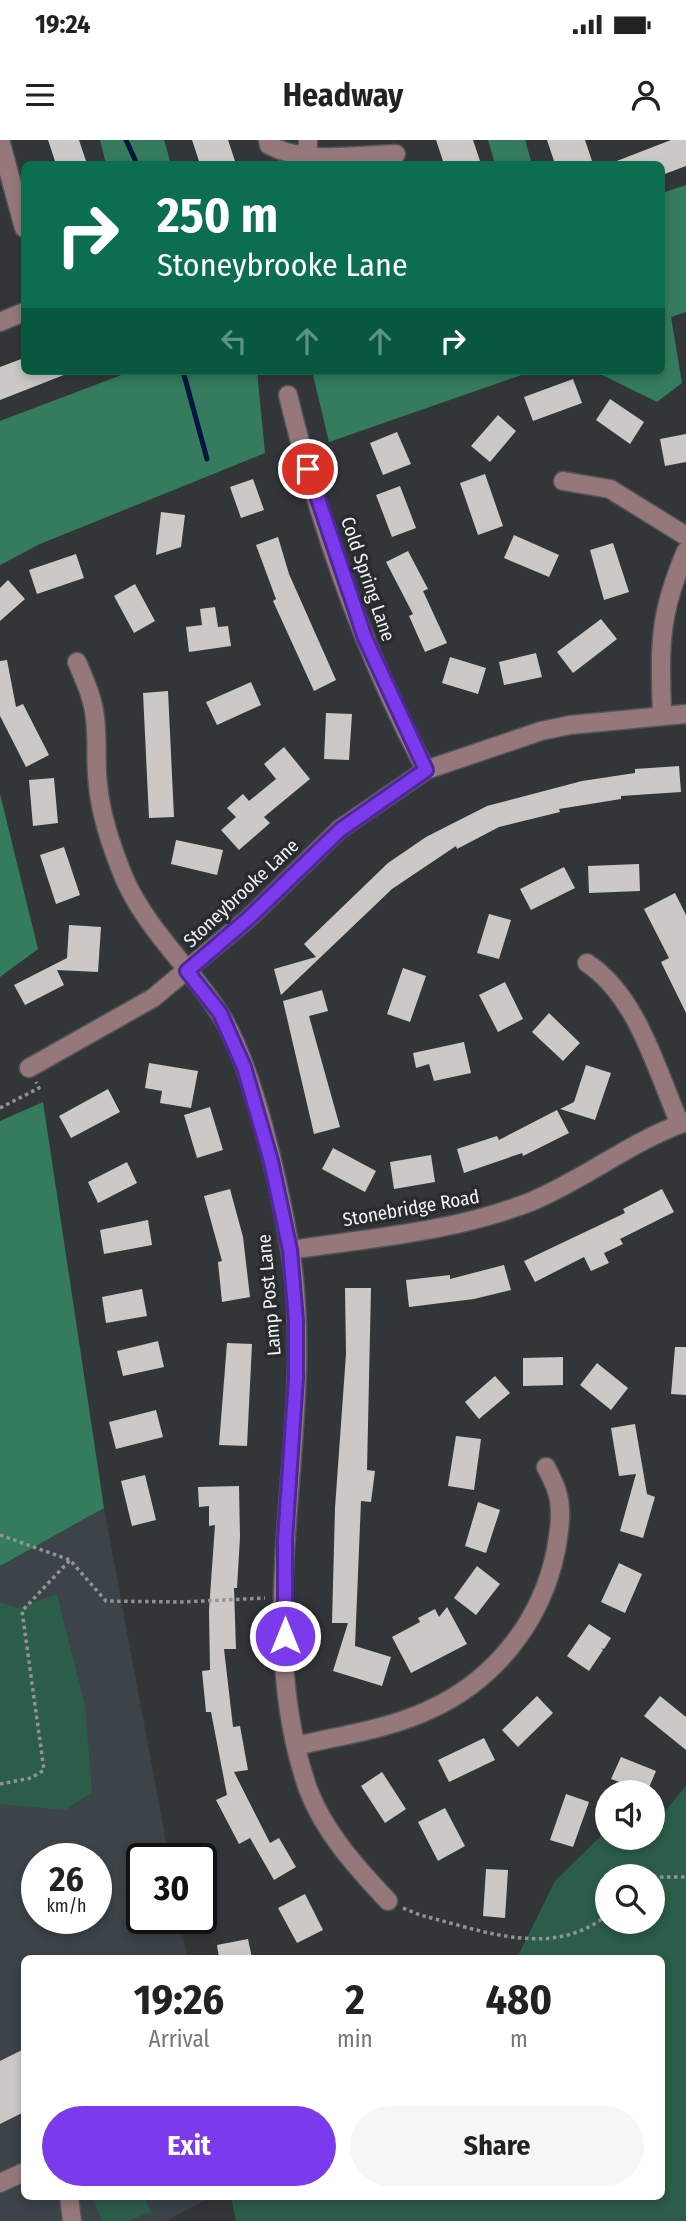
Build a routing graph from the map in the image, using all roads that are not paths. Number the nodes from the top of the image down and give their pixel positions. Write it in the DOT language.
graph roads {
  1 [pos="1,140"];
  2 [pos="268,140"];
  3 [pos="307,153"];
  4 [pos="396,153"];
  5 [pos="21,217"];
  6 [pos="21,313"];
  7 [pos="0,322"];
  8 [pos="288,395"];
  9 [pos="564,481"];
  10 [pos="686,536"];
  11 [pos="686,551"];
  12 [pos="77,662"];
  13 [pos="686,714"];
  14 [pos="662,715"];
  15 [pos="426,770"];
  16 [pos="587,963"];
  17 [pos="187,971"];
  18 [pos="29,1068"];
  19 [pos="683,1123"];
  20 [pos="290,1250"];
  21 [pos="546,1467"];
  22 [pos="297,1746"];
  23 [pos="388,1901"];
  24 [pos="21,2173"];
  25 [pos="0,2183"];
  26 [pos="69,2200"];
  27 [pos="72,2221"];
  1 -- 5 [label="street"];
  2 -- 3 [label="street"];
  3 -- 4 [label="street"];
  6 -- 7 [label="street"];
  8 -- 15 [label="street, Cold Spring Lane"];
  9 -- 10 [label="street"];
  11 -- 14 [label="street"];
  12 -- 17 [label="street, Lamp Post Lane"];
  13 -- 14 [label="street, Stoneybrooke Lane"];
  14 -- 15 [label="street, Stoneybrooke Lane"];
  15 -- 17 [label="street, Stoneybrooke Lane"];
  16 -- 19 [label="street"];
  17 -- 18 [label="street, Stoneybrooke Lane"];
  17 -- 20 [label="street, Lamp Post Lane"];
  19 -- 20 [label="street, Stonebridge Road"];
  20 -- 22 [label="street, Lamp Post Lane"];
  21 -- 22 [label="street"];
  22 -- 23 [label="street, Lamp Post Lane"];
  24 -- 25 [label="street"];
  26 -- 27 [label="street"];
}
